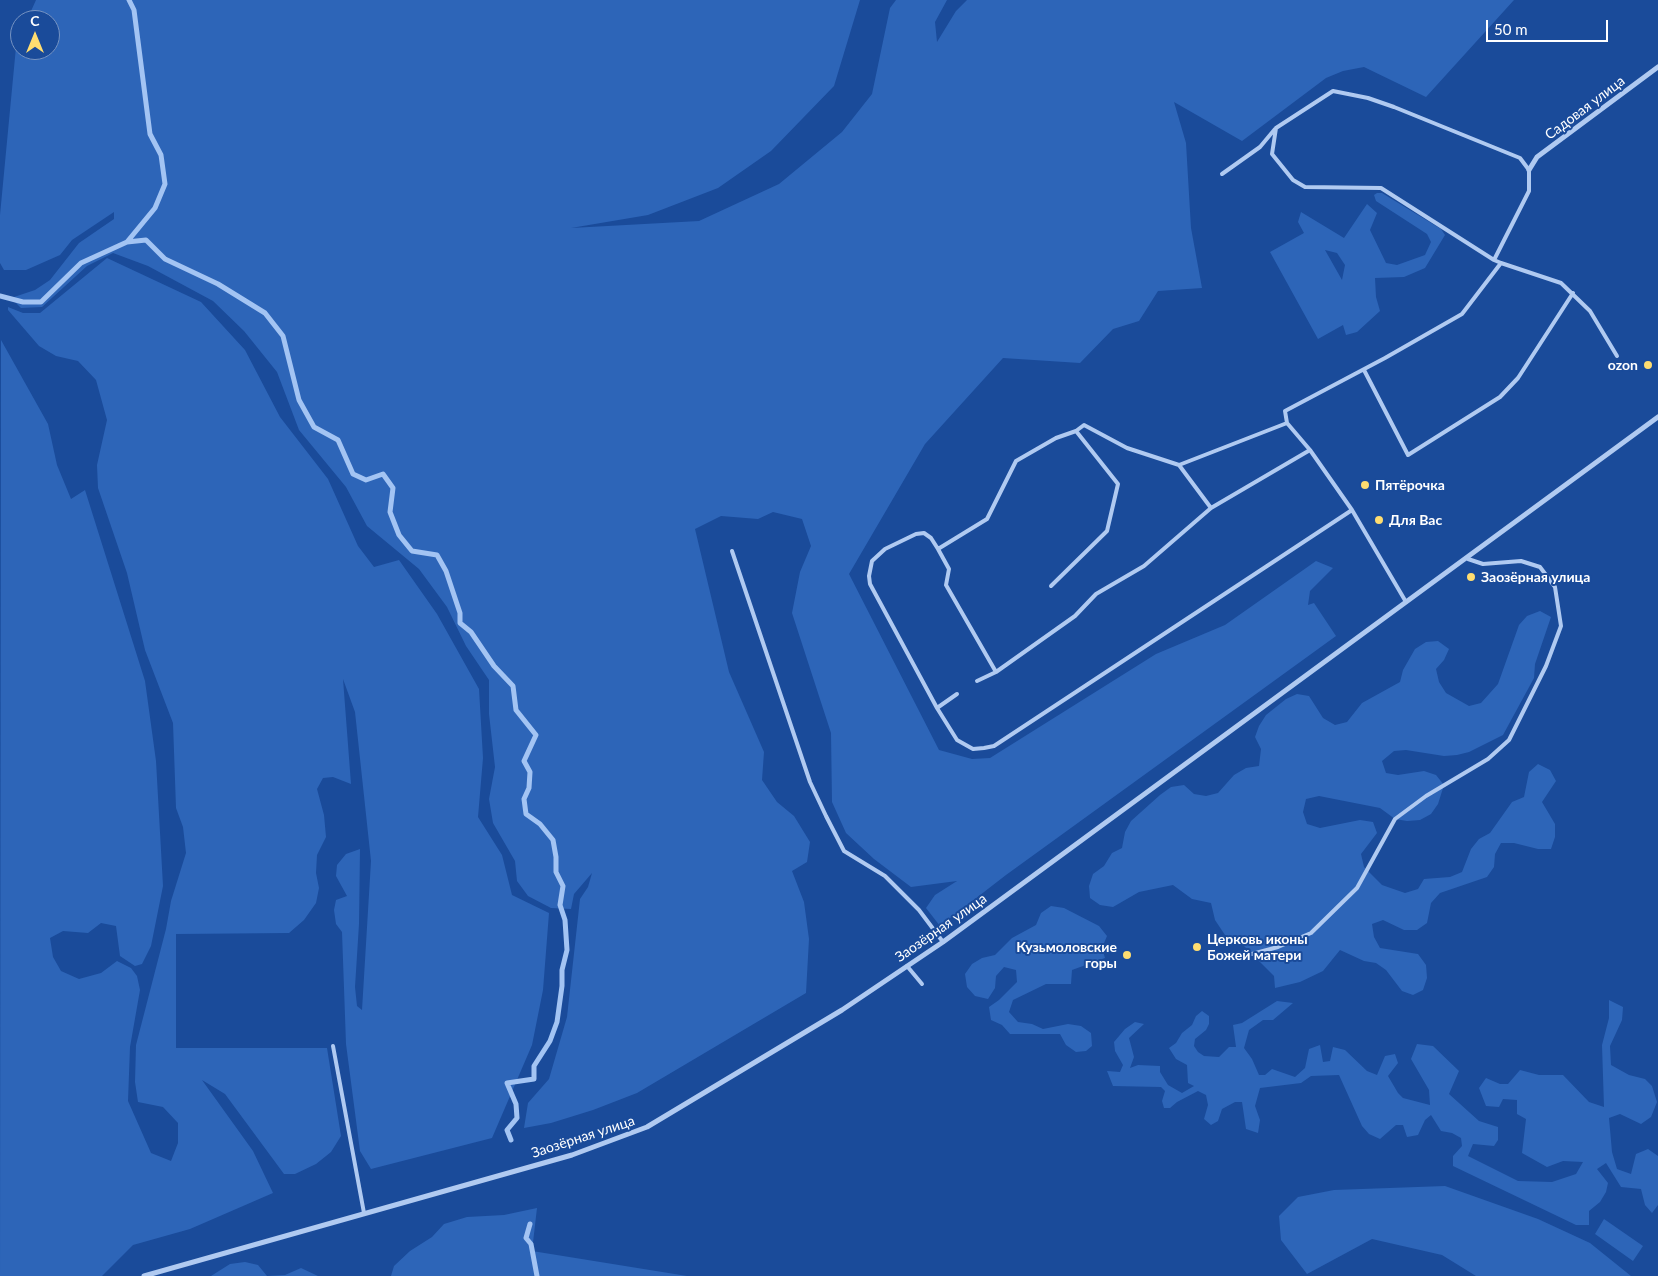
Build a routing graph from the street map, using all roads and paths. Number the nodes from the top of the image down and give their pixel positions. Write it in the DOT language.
graph roads {
  1 [pos="1658,67"];
  2 [pos="1276,128"];
  3 [pos="1529,170"];
  4 [pos="1222,174"];
  5 [pos="1494,260"];
  6 [pos="1501,263"];
  7 [pos="1573,293"];
  8 [pos="1617,356"];
  9 [pos="1364,370"];
  10 [pos="1658,417"];
  11 [pos="1288,424"];
  12 [pos="1076,431"];
  13 [pos="1310,450"];
  14 [pos="1179,464"];
  15 [pos="1211,508"];
  16 [pos="1352,510"];
  17 [pos="938,548"];
  18 [pos="732,551"];
  19 [pos="1468,559"];
  20 [pos="1051,586"];
  21 [pos="1406,602"];
  22 [pos="996,672"];
  23 [pos="977,682"];
  24 [pos="957,694"];
  25 [pos="937,708"];
  26 [pos="943,942"];
  27 [pos="1252,954"];
  28 [pos="907,966"];
  29 [pos="922,984"];
  30 [pos="333,1046"];
  31 [pos="364,1213"];
  32 [pos="144,1276"];
  1 -- 3 [label="street, Садовая улица"];
  2 -- 3 [label="lane"];
  2 -- 4 [label="lane"];
  2 -- 5 [label="lane"];
  3 -- 5 [label="lane"];
  5 -- 6 [label="lane"];
  6 -- 7 [label="lane"];
  6 -- 9 [label="lane"];
  7 -- 8 [label="lane"];
  7 -- 9 [label="lane"];
  9 -- 11 [label="lane"];
  10 -- 19 [label="street, Заозёрная улица"];
  11 -- 13 [label="lane"];
  11 -- 14 [label="lane"];
  12 -- 14 [label="lane"];
  12 -- 17 [label="lane"];
  12 -- 20 [label="lane"];
  13 -- 15 [label="lane"];
  13 -- 16 [label="lane"];
  14 -- 15 [label="lane"];
  15 -- 22 [label="lane"];
  16 -- 21 [label="lane"];
  16 -- 25 [label="lane"];
  17 -- 22 [label="lane"];
  17 -- 25 [label="lane"];
  18 -- 26 [label="lane"];
  19 -- 21 [label="street, Заозёрная улица"];
  19 -- 27 [label="lane"];
  21 -- 26 [label="street, Заозёрная улица"];
  22 -- 23 [label="lane"];
  24 -- 25 [label="lane"];
  26 -- 28 [label="street, Заозёрная улица"];
  28 -- 29 [label="lane"];
  28 -- 31 [label="street, Заозёрная улица"];
  30 -- 31 [label="lane"];
  31 -- 32 [label="street, Заозёрная улица"];
}
